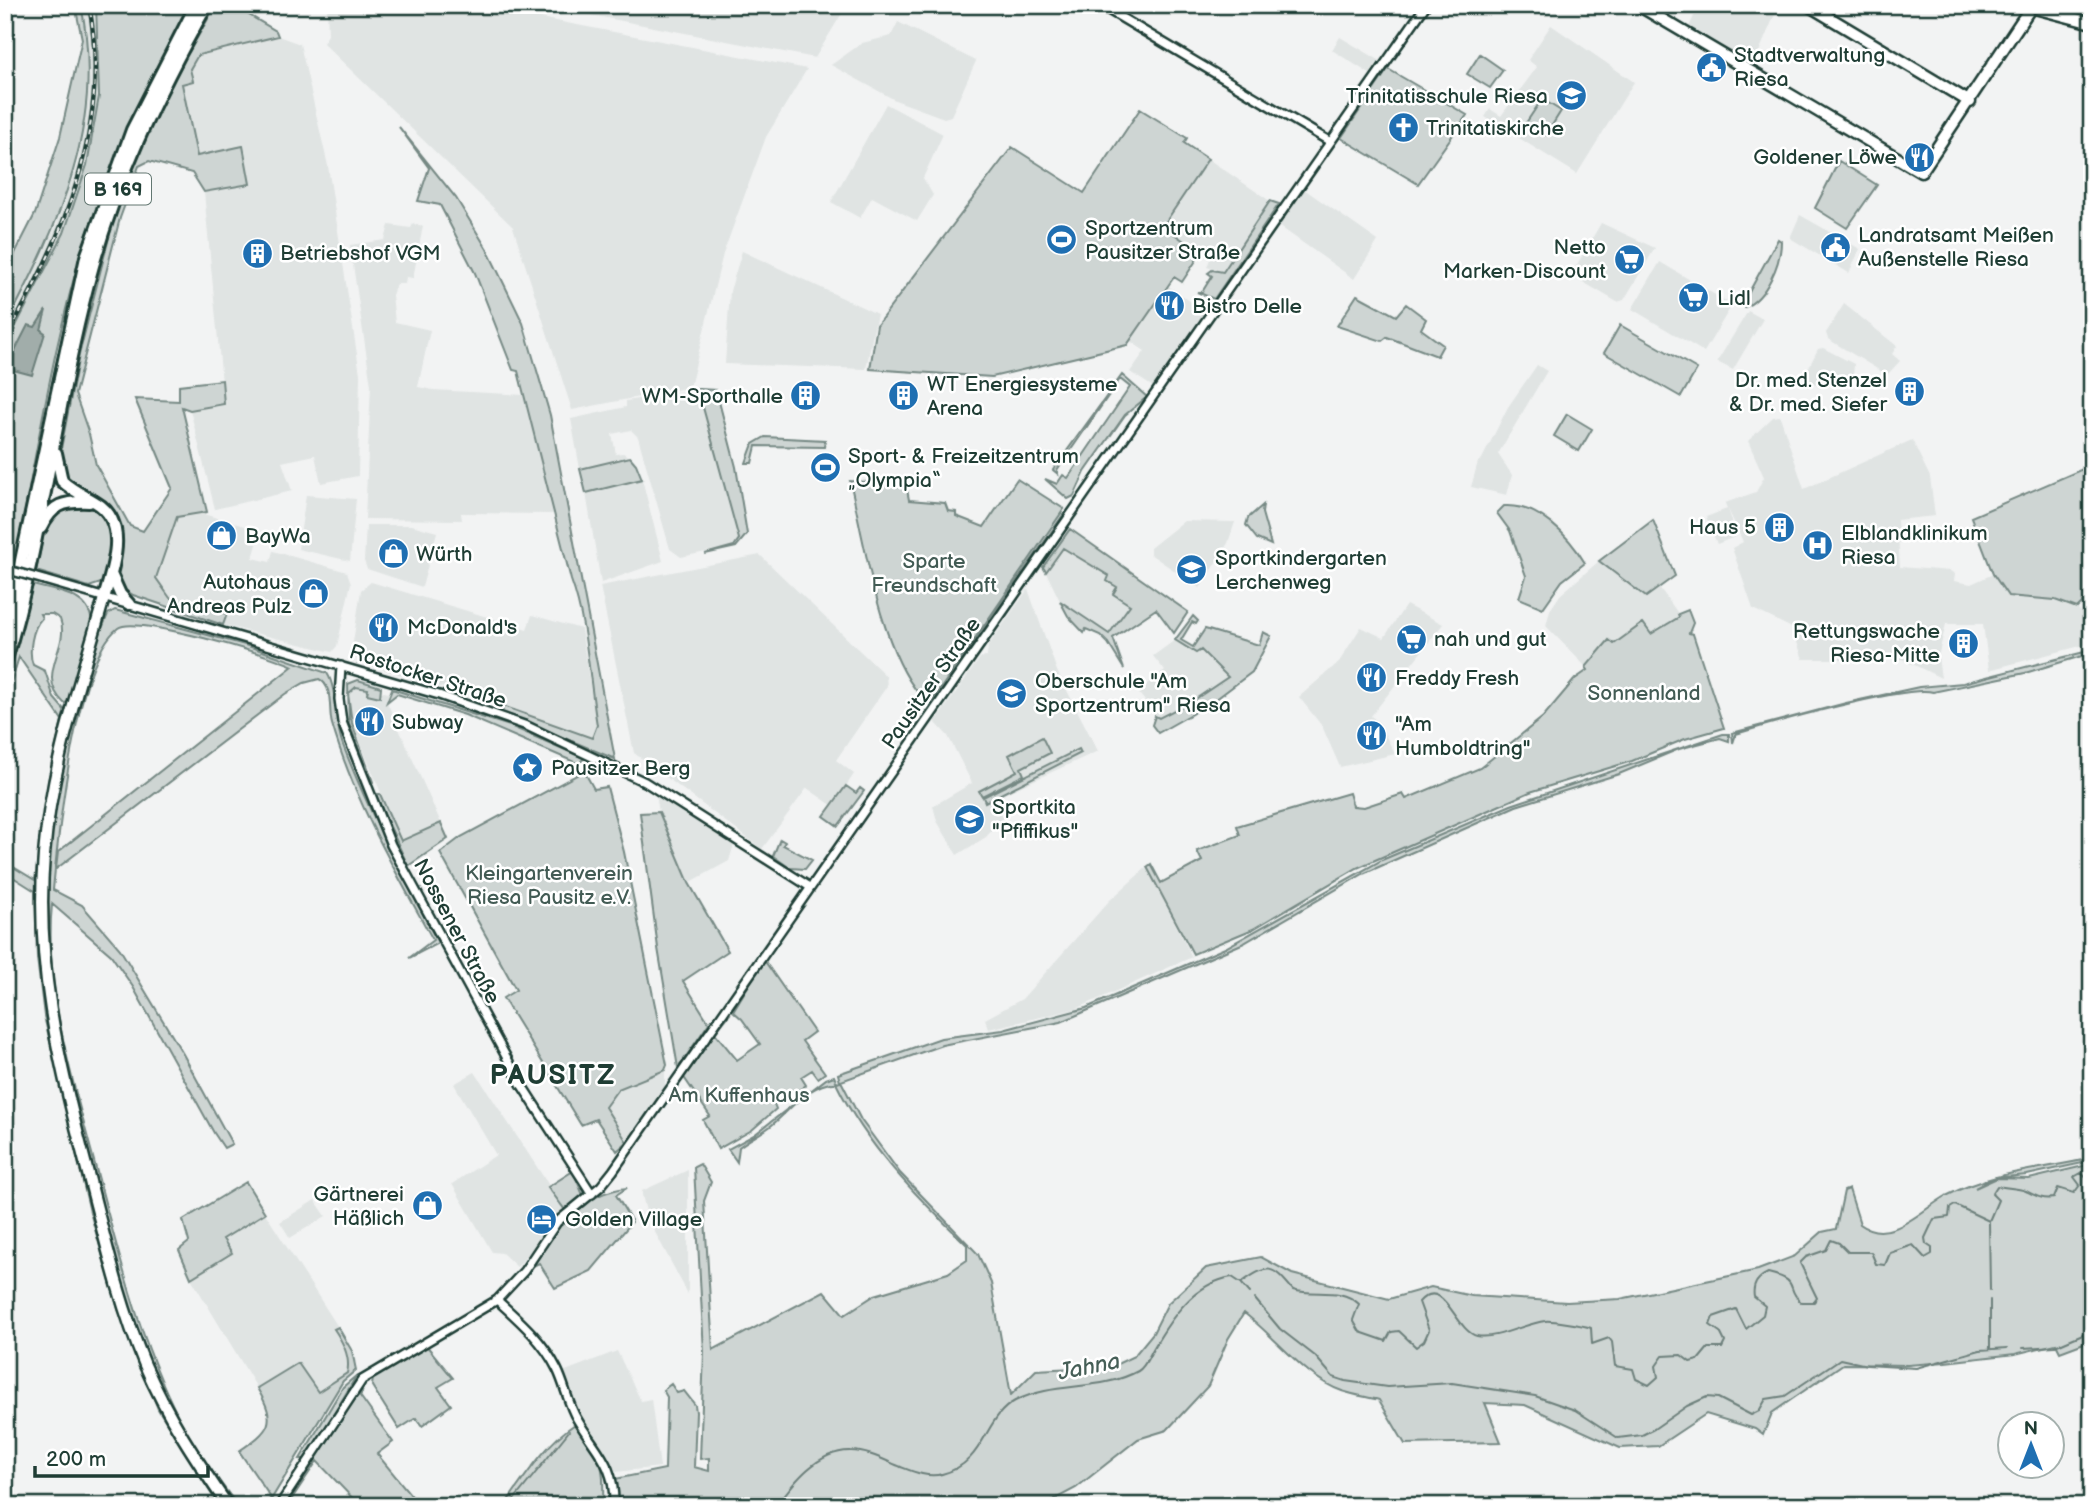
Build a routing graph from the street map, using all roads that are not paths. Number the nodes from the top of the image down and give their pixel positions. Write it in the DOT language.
graph roads {
  1 [pos="196,5"];
  2 [pos="207,5"];
  3 [pos="1100,5"];
  4 [pos="1426,5"];
  5 [pos="1639,5"];
  6 [pos="1808,5"];
  7 [pos="2031,6"];
  8 [pos="2092,23"];
  9 [pos="1970,102"];
  10 [pos="1329,141"];
  11 [pos="55,436"];
  12 [pos="96,502"];
  13 [pos="35,540"];
  14 [pos="5,569"];
  15 [pos="111,574"];
  16 [pos="104,598"];
  17 [pos="129,604"];
  18 [pos="5,635"];
  19 [pos="5,663"];
  20 [pos="341,666"];
  21 [pos="810,887"];
  22 [pos="592,1194"];
  23 [pos="497,1300"];
  24 [pos="228,1506"];
  25 [pos="279,1506"];
  26 [pos="614,1506"];
  1 -- 18 [label="highway, B 169"];
  2 -- 11 [label="highway, B 169"];
  3 -- 10 [label="street"];
  4 -- 10 [label="street, Pausitzer Straße"];
  5 -- 9 [label="main road"];
  6 -- 9 [label="main road"];
  7 -- 8 [label="main road"];
  7 -- 9 [label="main road"];
  10 -- 21 [label="street, Pausitzer Straße"];
  11 -- 12 [label="highway"];
  11 -- 13 [label="highway, B 169"];
  12 -- 13 [label="highway"];
  12 -- 15 [label="highway"];
  13 -- 19 [label="highway, B 169"];
  14 -- 16 [label="street, Rostocker Straße, bridge"];
  15 -- 16 [label="highway"];
  15 -- 17 [label="highway"];
  16 -- 17 [label="street, Rostocker Straße"];
  16 -- 24 [label="main road"];
  17 -- 20 [label="street, Rostocker Straße"];
  20 -- 21 [label="street, Rostocker Straße"];
  20 -- 22 [label="street, Nossener Straße"];
  21 -- 22 [label="street, Pausitzer Straße"];
  22 -- 23 [label="street, Pausitzer Straße"];
  23 -- 25 [label="street, Pausitzer Straße"];
  23 -- 26 [label="street"];
}
